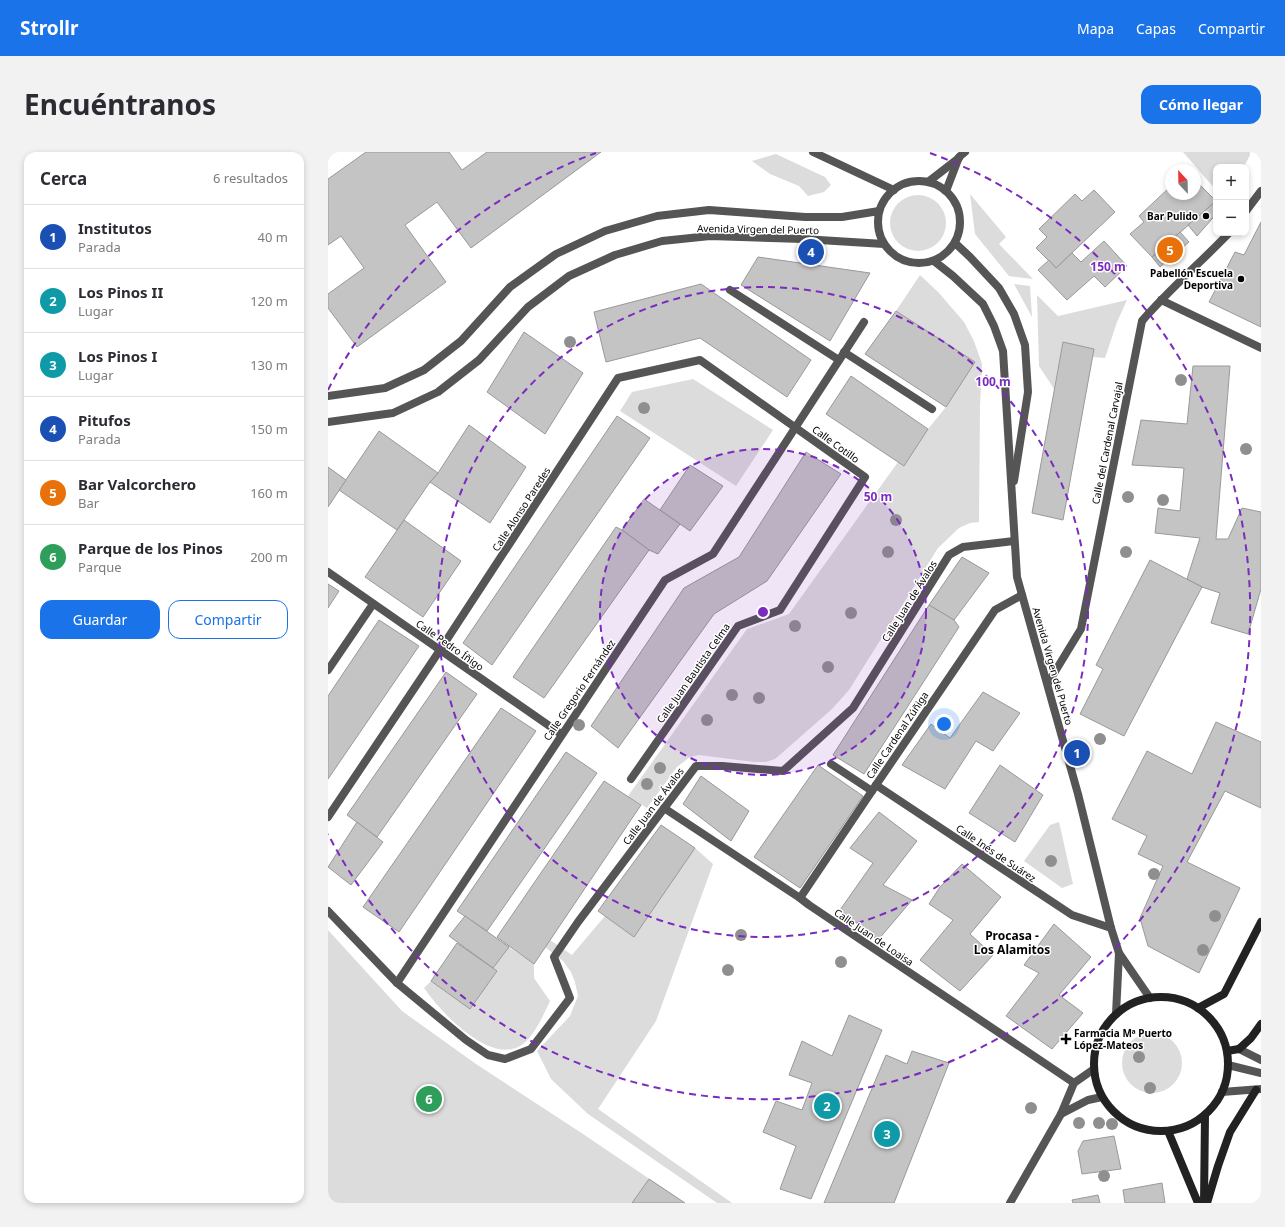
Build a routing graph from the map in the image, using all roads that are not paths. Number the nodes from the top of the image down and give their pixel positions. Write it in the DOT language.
graph roads {
  1 [pos="813,152"];
  2 [pos="962,155"];
  3 [pos="928,182"];
  4 [pos="894,190"];
  5 [pos="946,191"];
  6 [pos="1261,191"];
  7 [pos="1249,208"];
  8 [pos="879,211"];
  9 [pos="1226,236"];
  10 [pos="955,243"];
  11 [pos="884,244"];
  12 [pos="934,261"];
  13 [pos="730,290"];
  14 [pos="1161,300"];
  15 [pos="864,322"];
  16 [pos="1261,348"];
  17 [pos="844,352"];
  18 [pos="839,360"];
  19 [pos="328,396"];
  20 [pos="932,409"];
  21 [pos="328,422"];
  22 [pos="796,427"];
  23 [pos="865,477"];
  24 [pos="1011,498"];
  25 [pos="1014,541"];
  26 [pos="328,572"];
  27 [pos="1022,595"];
  28 [pos="373,604"];
  29 [pos="440,650"];
  30 [pos="328,670"];
  31 [pos="1048,683"];
  32 [pos="562,734"];
  33 [pos="831,764"];
  34 [pos="631,779"];
  35 [pos="874,788"];
  36 [pos="664,808"];
  37 [pos="328,817"];
  38 [pos="800,898"];
  39 [pos="328,911"];
  40 [pos="1261,922"];
  41 [pos="1111,928"];
  42 [pos="1119,953"];
  43 [pos="397,983"];
  44 [pos="1150,998"];
  45 [pos="1198,1008"];
  46 [pos="1116,1014"];
  47 [pos="1261,1024"];
  48 [pos="1238,1049"];
  49 [pos="1227,1050"];
  50 [pos="1261,1060"];
  51 [pos="1228,1065"];
  52 [pos="1094,1069"];
  53 [pos="1261,1073"];
  54 [pos="1074,1083"];
  55 [pos="1259,1090"];
  56 [pos="1222,1092"];
  57 [pos="1102,1097"];
  58 [pos="1061,1114"];
  59 [pos="1205,1115"];
  60 [pos="1168,1131"];
  61 [pos="1010,1203"];
  62 [pos="1198,1203"];
  63 [pos="1204,1203"];
  64 [pos="1207,1203"];
  1 -- 4 [label="street"];
  2 -- 3 [label="street"];
  2 -- 5 [label="street"];
  3 -- 4 [label="street"];
  3 -- 5 [label="street"];
  4 -- 8 [label="street"];
  5 -- 10 [label="street"];
  6 -- 7 [label="street"];
  8 -- 11 [label="street"];
  8 -- 19 [label="street, Avenida Virgen del Puerto"];
  9 -- 14 [label="street, Calle del Cardenal Carvajal"];
  10 -- 12 [label="street"];
  10 -- 24 [label="street, Avenida Virgen del Puerto"];
  11 -- 12 [label="street"];
  11 -- 21 [label="street, Avenida Virgen del Puerto"];
  12 -- 24 [label="street, Avenida Virgen del Puerto"];
  13 -- 18 [label="street"];
  14 -- 16 [label="street"];
  14 -- 31 [label="street, Calle del Cardenal Carvajal"];
  15 -- 17 [label="street, Calle Gregorio Fernández"];
  17 -- 18 [label="street, Calle Gregorio Fernández"];
  17 -- 20 [label="street"];
  18 -- 22 [label="street, Calle Gregorio Fernández"];
  22 -- 23 [label="street, Calle Cotillo"];
  22 -- 29 [label="street, Calle Alonso Paredes"];
  22 -- 32 [label="street, Calle Gregorio Fernández"];
  23 -- 34 [label="street, Calle Juan Bautista Celma"];
  24 -- 25 [label="street, Avenida Virgen del Puerto"];
  25 -- 27 [label="street, Avenida Virgen del Puerto"];
  25 -- 36 [label="street, Calle Juan de Ávalos"];
  26 -- 28 [label="street, Calle Pedro Íñigo"];
  27 -- 31 [label="street, Avenida Virgen del Puerto"];
  27 -- 35 [label="street, Calle Cardenal Zúñiga"];
  28 -- 29 [label="street, Calle Pedro Íñigo"];
  28 -- 30 [label="street"];
  29 -- 32 [label="street, Calle Pedro Íñigo"];
  29 -- 37 [label="street, Calle Alonso Paredes"];
  31 -- 41 [label="street, Avenida Virgen del Puerto"];
  32 -- 43 [label="street, Calle Gregorio Fernández"];
  33 -- 35 [label="street, Calle Inés de Suárez"];
  35 -- 38 [label="street, Calle Cardenal Zúñiga"];
  35 -- 41 [label="street, Calle Inés de Suárez"];
  36 -- 38 [label="street, Calle Juan de Loaisa"];
  36 -- 43 [label="street, Calle Juan de Ávalos"];
  38 -- 54 [label="street, Calle Juan de Loaisa"];
  39 -- 43 [label="street"];
  40 -- 45 [label="main road"];
  41 -- 42 [label="street, Avenida Virgen del Puerto"];
  42 -- 44 [label="street, Avenida Virgen del Puerto"];
  42 -- 46 [label="street, Avenida Virgen del Puerto"];
  44 -- 45 [label="main road"];
  44 -- 46 [label="main road"];
  45 -- 49 [label="main road"];
  46 -- 52 [label="main road"];
  47 -- 48 [label="main road"];
  48 -- 49 [label="main road"];
  48 -- 50 [label="street"];
  49 -- 51 [label="main road"];
  51 -- 53 [label="street"];
  51 -- 56 [label="main road"];
  52 -- 54 [label="street"];
  52 -- 57 [label="main road"];
  54 -- 58 [label="street"];
  55 -- 56 [label="street"];
  55 -- 64 [label="main road"];
  56 -- 59 [label="main road"];
  57 -- 58 [label="street"];
  57 -- 60 [label="main road"];
  58 -- 61 [label="street"];
  59 -- 60 [label="main road"];
  59 -- 63 [label="main road"];
  60 -- 62 [label="main road"];
}
